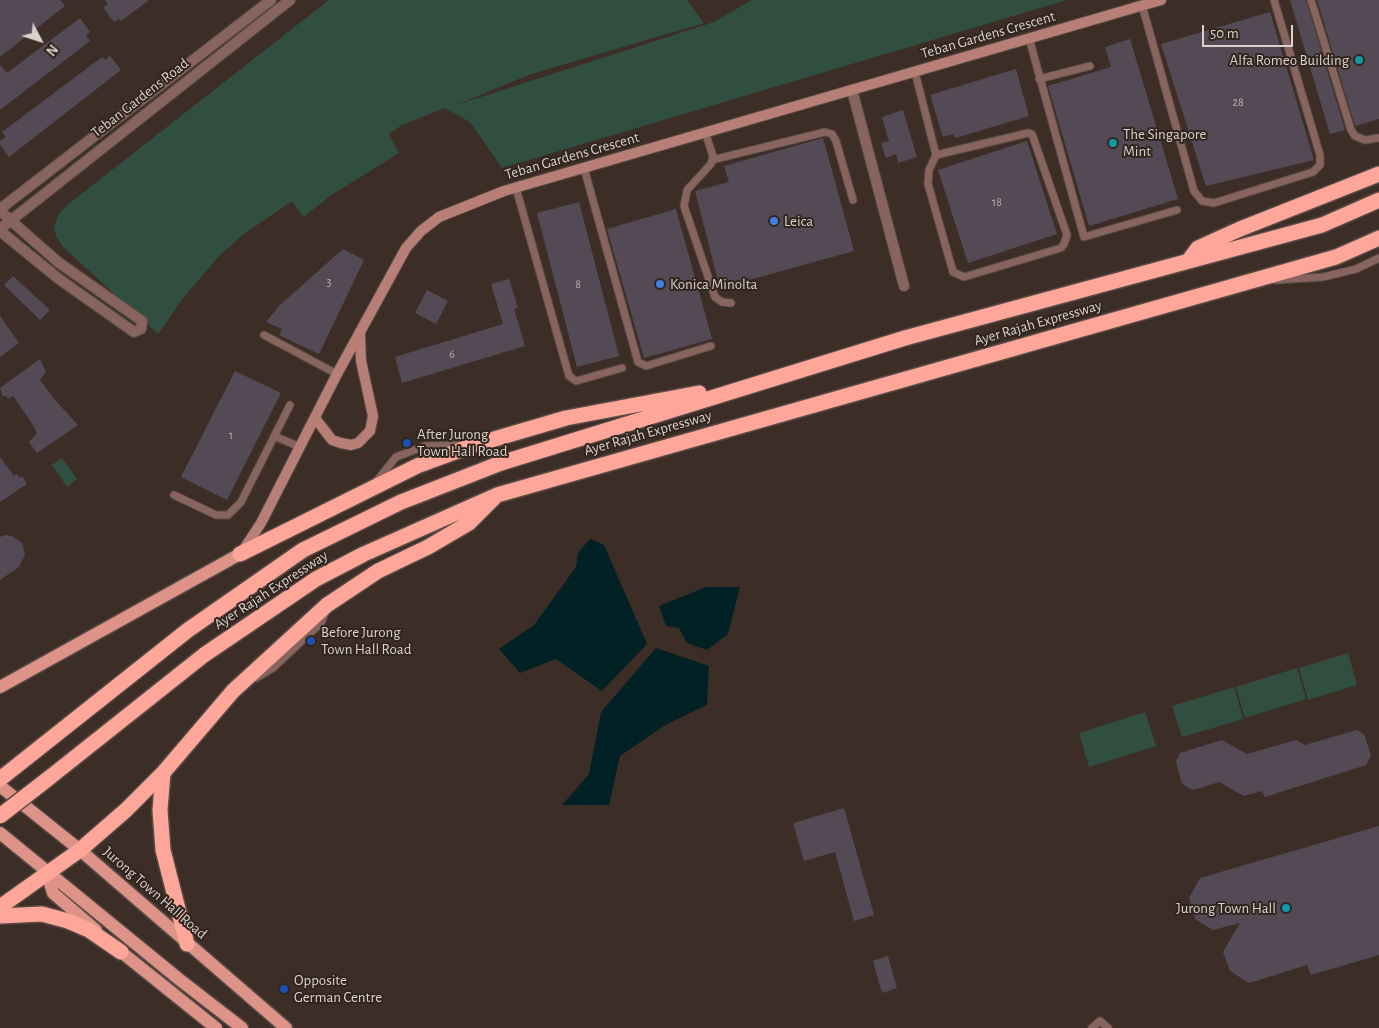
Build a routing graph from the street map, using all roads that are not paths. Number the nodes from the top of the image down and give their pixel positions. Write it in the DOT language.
graph roads {
  1 [pos="271,0"];
  2 [pos="290,0"];
  3 [pos="1161,0"];
  4 [pos="1274,0"];
  5 [pos="1311,0"];
  6 [pos="1142,5"];
  7 [pos="1029,38"];
  8 [pos="1090,66"];
  9 [pos="916,72"];
  10 [pos="1039,79"];
  11 [pos="852,90"];
  12 [pos="704,132"];
  13 [pos="1379,138"];
  14 [pos="936,155"];
  15 [pos="712,160"];
  16 [pos="584,168"];
  17 [pos="1379,174"];
  18 [pos="516,188"];
  19 [pos="853,200"];
  20 [pos="1379,200"];
  21 [pos="0,210"];
  22 [pos="1177,210"];
  23 [pos="10,220"];
  24 [pos="0,230"];
  25 [pos="1379,238"];
  26 [pos="1379,258"];
  27 [pos="1189,260"];
  28 [pos="1251,280"];
  29 [pos="904,286"];
  30 [pos="730,302"];
  31 [pos="360,332"];
  32 [pos="264,335"];
  33 [pos="711,346"];
  34 [pos="622,368"];
  35 [pos="337,374"];
  36 [pos="769,380"];
  37 [pos="290,405"];
  38 [pos="315,418"];
  39 [pos="274,436"];
  40 [pos="300,446"];
  41 [pos="174,495"];
  42 [pos="497,495"];
  43 [pos="240,554"];
  44 [pos="0,687"];
  45 [pos="163,773"];
  46 [pos="0,779"];
  47 [pos="0,786"];
  48 [pos="0,816"];
  49 [pos="0,833"];
  50 [pos="80,850"];
  51 [pos="47,873"];
  52 [pos="0,907"];
  53 [pos="0,916"];
  54 [pos="187,944"];
  55 [pos="121,952"];
  56 [pos="216,1028"];
  57 [pos="242,1028"];
  58 [pos="286,1028"];
  59 [pos="1092,1028"];
  60 [pos="1108,1028"];
  1 -- 21 [label="street, Teban Gardens Road"];
  2 -- 23 [label="street, Teban Gardens Road"];
  3 -- 6 [label="street, Teban Gardens Crescent"];
  4 -- 6 [label="lane"];
  5 -- 13 [label="lane"];
  6 -- 7 [label="street, Teban Gardens Crescent"];
  7 -- 9 [label="street, Teban Gardens Crescent"];
  7 -- 10 [label="lane"];
  8 -- 10 [label="lane"];
  9 -- 11 [label="street, Teban Gardens Crescent"];
  9 -- 14 [label="lane"];
  10 -- 22 [label="lane"];
  11 -- 12 [label="street, Teban Gardens Crescent"];
  11 -- 29 [label="street"];
  12 -- 15 [label="lane"];
  12 -- 16 [label="street, Teban Gardens Crescent"];
  14 -- 14 [label="lane"];
  15 -- 19 [label="lane"];
  15 -- 30 [label="lane"];
  16 -- 18 [label="street, Teban Gardens Crescent"];
  16 -- 33 [label="lane"];
  17 -- 27 [label="highway"];
  18 -- 31 [label="street, Teban Gardens Crescent"];
  18 -- 34 [label="lane"];
  20 -- 27 [label="highway, Ayer Rajah Expressway"];
  21 -- 23 [label="street, Teban Gardens Road"];
  23 -- 24 [label="street, Teban Gardens Road"];
  23 -- 24 [label="street, Teban Gardens Road"];
  25 -- 28 [label="highway, Ayer Rajah Expressway"];
  26 -- 28 [label="lane"];
  27 -- 36 [label="highway, Ayer Rajah Expressway"];
  28 -- 42 [label="highway, Ayer Rajah Expressway"];
  31 -- 35 [label="street, Teban Gardens Crescent"];
  31 -- 38 [label="street"];
  32 -- 35 [label="lane"];
  35 -- 38 [label="street, Teban Gardens Crescent"];
  36 -- 43 [label="highway"];
  36 -- 46 [label="highway, Ayer Rajah Expressway"];
  37 -- 39 [label="lane"];
  38 -- 40 [label="street, Teban Gardens Crescent"];
  39 -- 40 [label="lane"];
  39 -- 41 [label="lane"];
  40 -- 43 [label="street, Teban Gardens Crescent"];
  42 -- 45 [label="highway"];
  42 -- 48 [label="highway, Ayer Rajah Expressway, bridge"];
  43 -- 44 [label="main road"];
  45 -- 50 [label="highway"];
  45 -- 54 [label="highway"];
  47 -- 50 [label="main road, Jurong Town Hall Road"];
  49 -- 51 [label="main road"];
  50 -- 51 [label="highway"];
  50 -- 54 [label="main road, Jurong Town Hall Road"];
  51 -- 52 [label="highway"];
  51 -- 55 [label="main road"];
  51 -- 57 [label="main road"];
  53 -- 55 [label="highway"];
  54 -- 58 [label="main road, Jurong Town Hall Road"];
  55 -- 56 [label="main road"];
  59 -- 60 [label="lane"];
}
